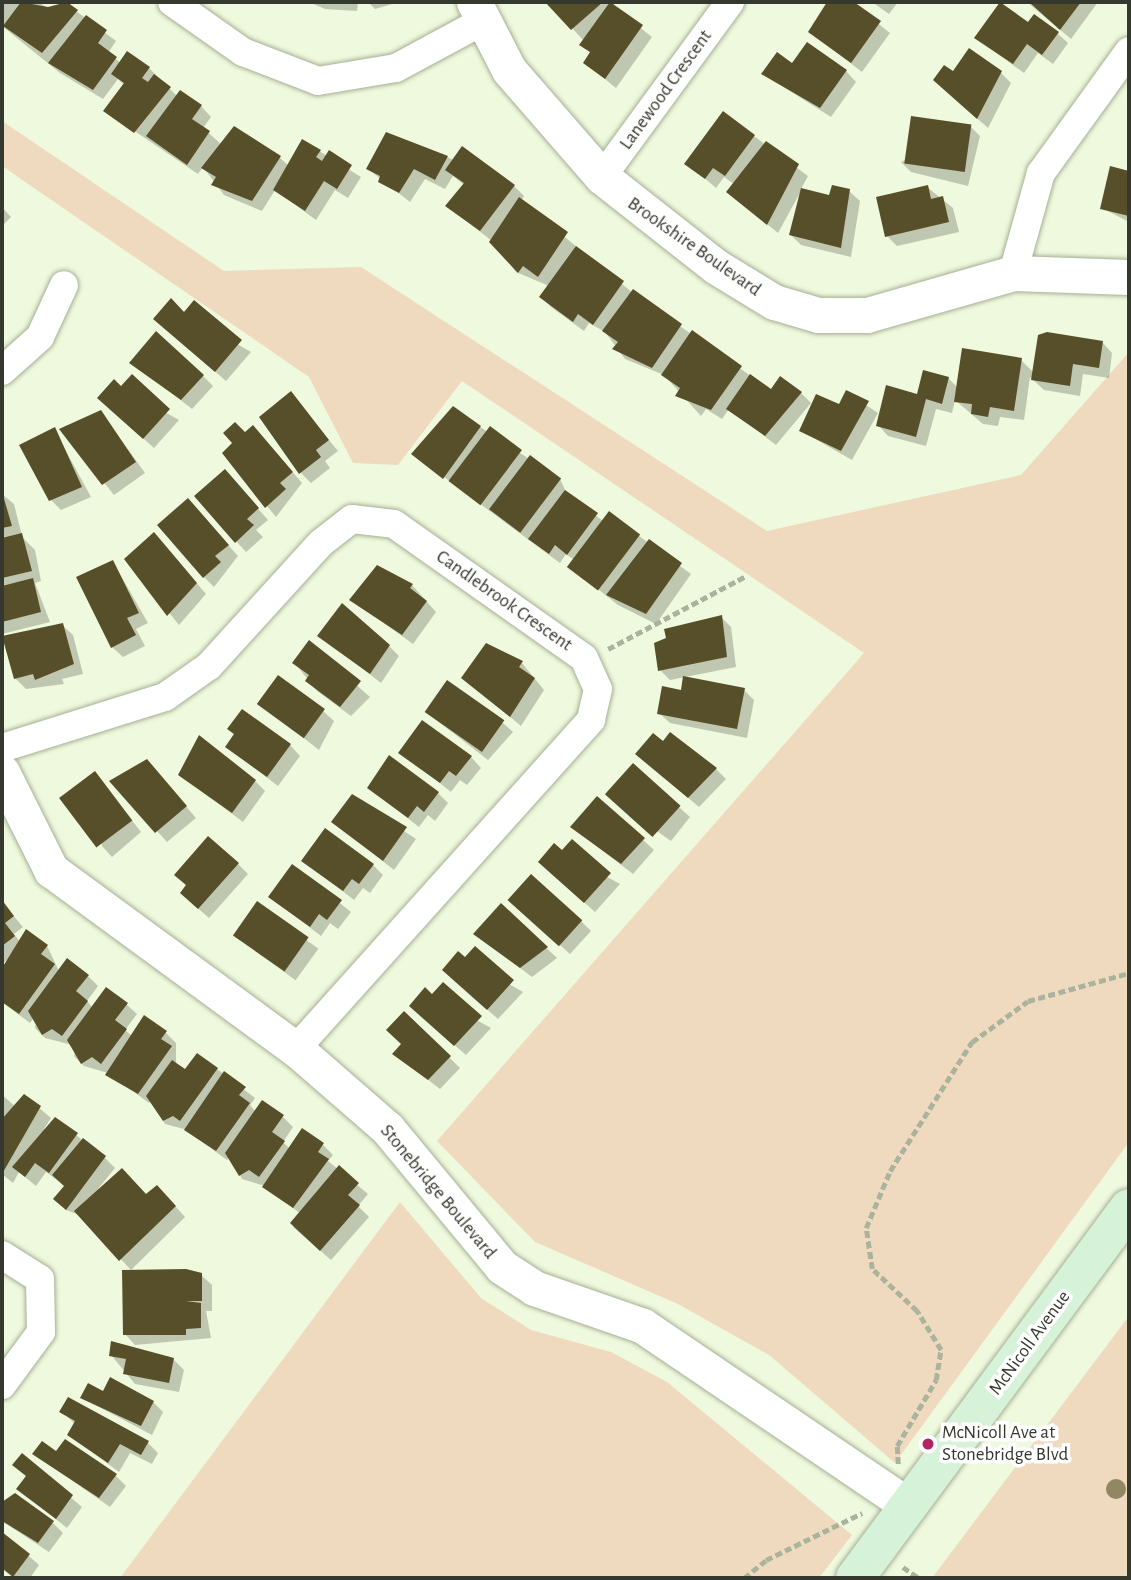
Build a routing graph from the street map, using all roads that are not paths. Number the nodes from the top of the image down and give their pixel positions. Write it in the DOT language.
graph roads {
  1 [pos="173,2"];
  2 [pos="730,2"];
  3 [pos="477,12"];
  4 [pos="1129,51"];
  5 [pos="602,177"];
  6 [pos="1013,273"];
  7 [pos="1129,276"];
  8 [pos="64,285"];
  9 [pos="2,371"];
  10 [pos="2,748"];
  11 [pos="2,772"];
  12 [pos="296,1049"];
  13 [pos="1129,1208"];
  14 [pos="2,1255"];
  15 [pos="2,1385"];
  16 [pos="909,1506"];
  17 [pos="855,1578"];
  1 -- 3 [label="street"];
  2 -- 5 [label="street, Lanewood Crescent"];
  3 -- 5 [label="street, Brookshire Boulevard"];
  4 -- 6 [label="street"];
  5 -- 6 [label="street, Brookshire Boulevard"];
  6 -- 7 [label="street, Brookshire Boulevard"];
  8 -- 9 [label="street"];
  10 -- 12 [label="street, Candlebrook Crescent"];
  11 -- 12 [label="street, Stonebridge Boulevard"];
  12 -- 16 [label="street, Stonebridge Boulevard"];
  13 -- 16 [label="main road, McNicoll Avenue"];
  14 -- 15 [label="street"];
  16 -- 17 [label="main road, McNicoll Avenue"];
}
